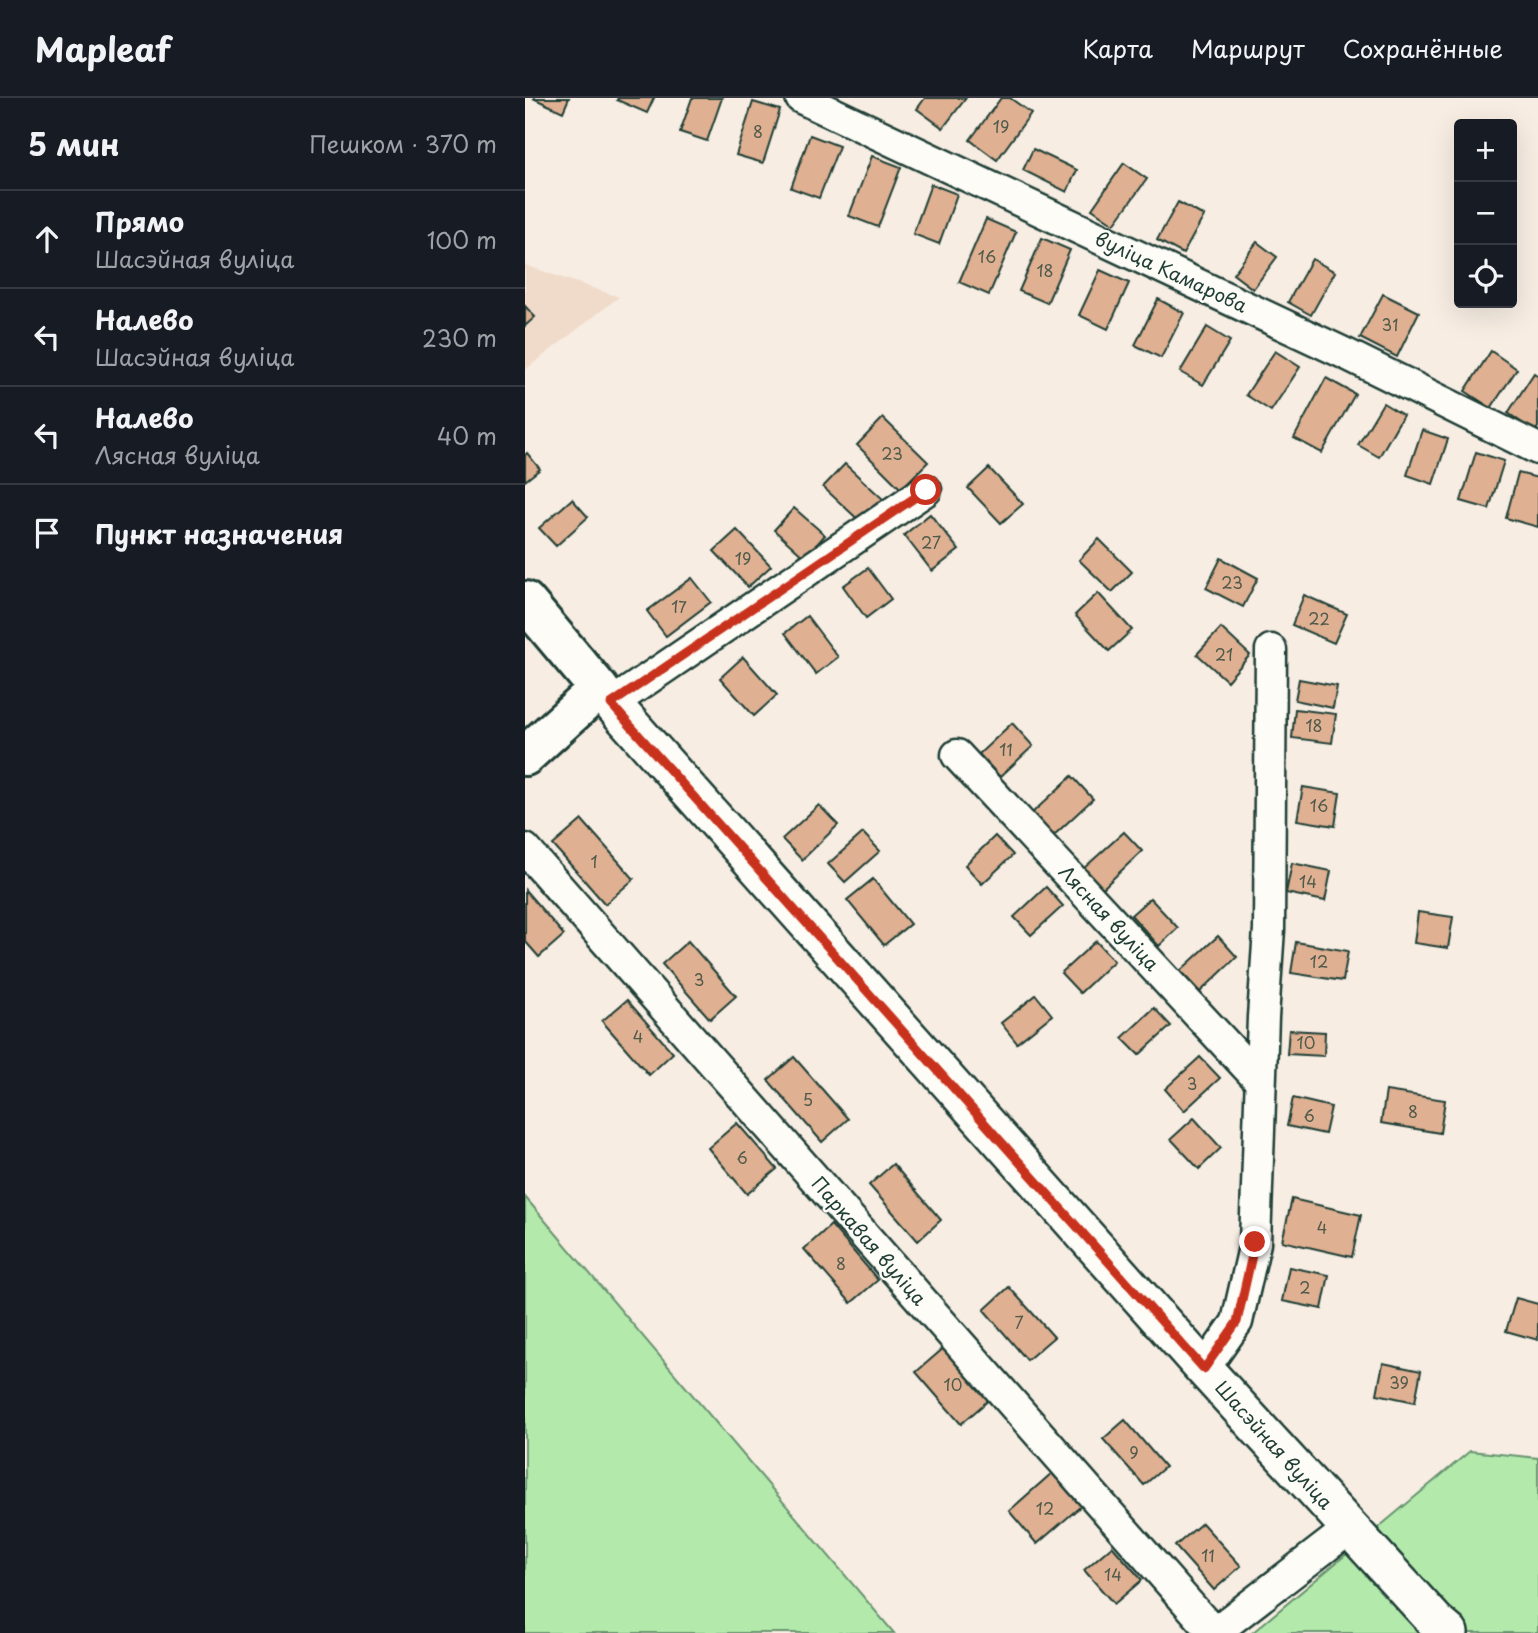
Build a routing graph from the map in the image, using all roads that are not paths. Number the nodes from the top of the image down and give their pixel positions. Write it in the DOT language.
graph roads {
  1 [pos="801,98"];
  2 [pos="1538,449"];
  3 [pos="926,490"];
  4 [pos="525,601"];
  5 [pos="1271,650"];
  6 [pos="605,696"];
  7 [pos="957,755"];
  8 [pos="525,756"];
  9 [pos="525,849"];
  10 [pos="1260,1082"];
  11 [pos="1204,1369"];
  12 [pos="1349,1529"];
  13 [pos="1214,1633"];
  14 [pos="1449,1633"];
  1 -- 2 [label="street, вуліца Камарова"];
  3 -- 6 [label="street"];
  4 -- 6 [label="main road, Шасэйная вуліца"];
  5 -- 10 [label="street"];
  6 -- 8 [label="main road"];
  6 -- 11 [label="street, Шасэйная вуліца"];
  7 -- 10 [label="street, Лясная вуліца"];
  9 -- 13 [label="street, Паркавая вуліца"];
  10 -- 11 [label="street"];
  11 -- 12 [label="street, Шасэйная вуліца"];
  12 -- 13 [label="street"];
  12 -- 14 [label="street, Шасэйная вуліца"];
}
